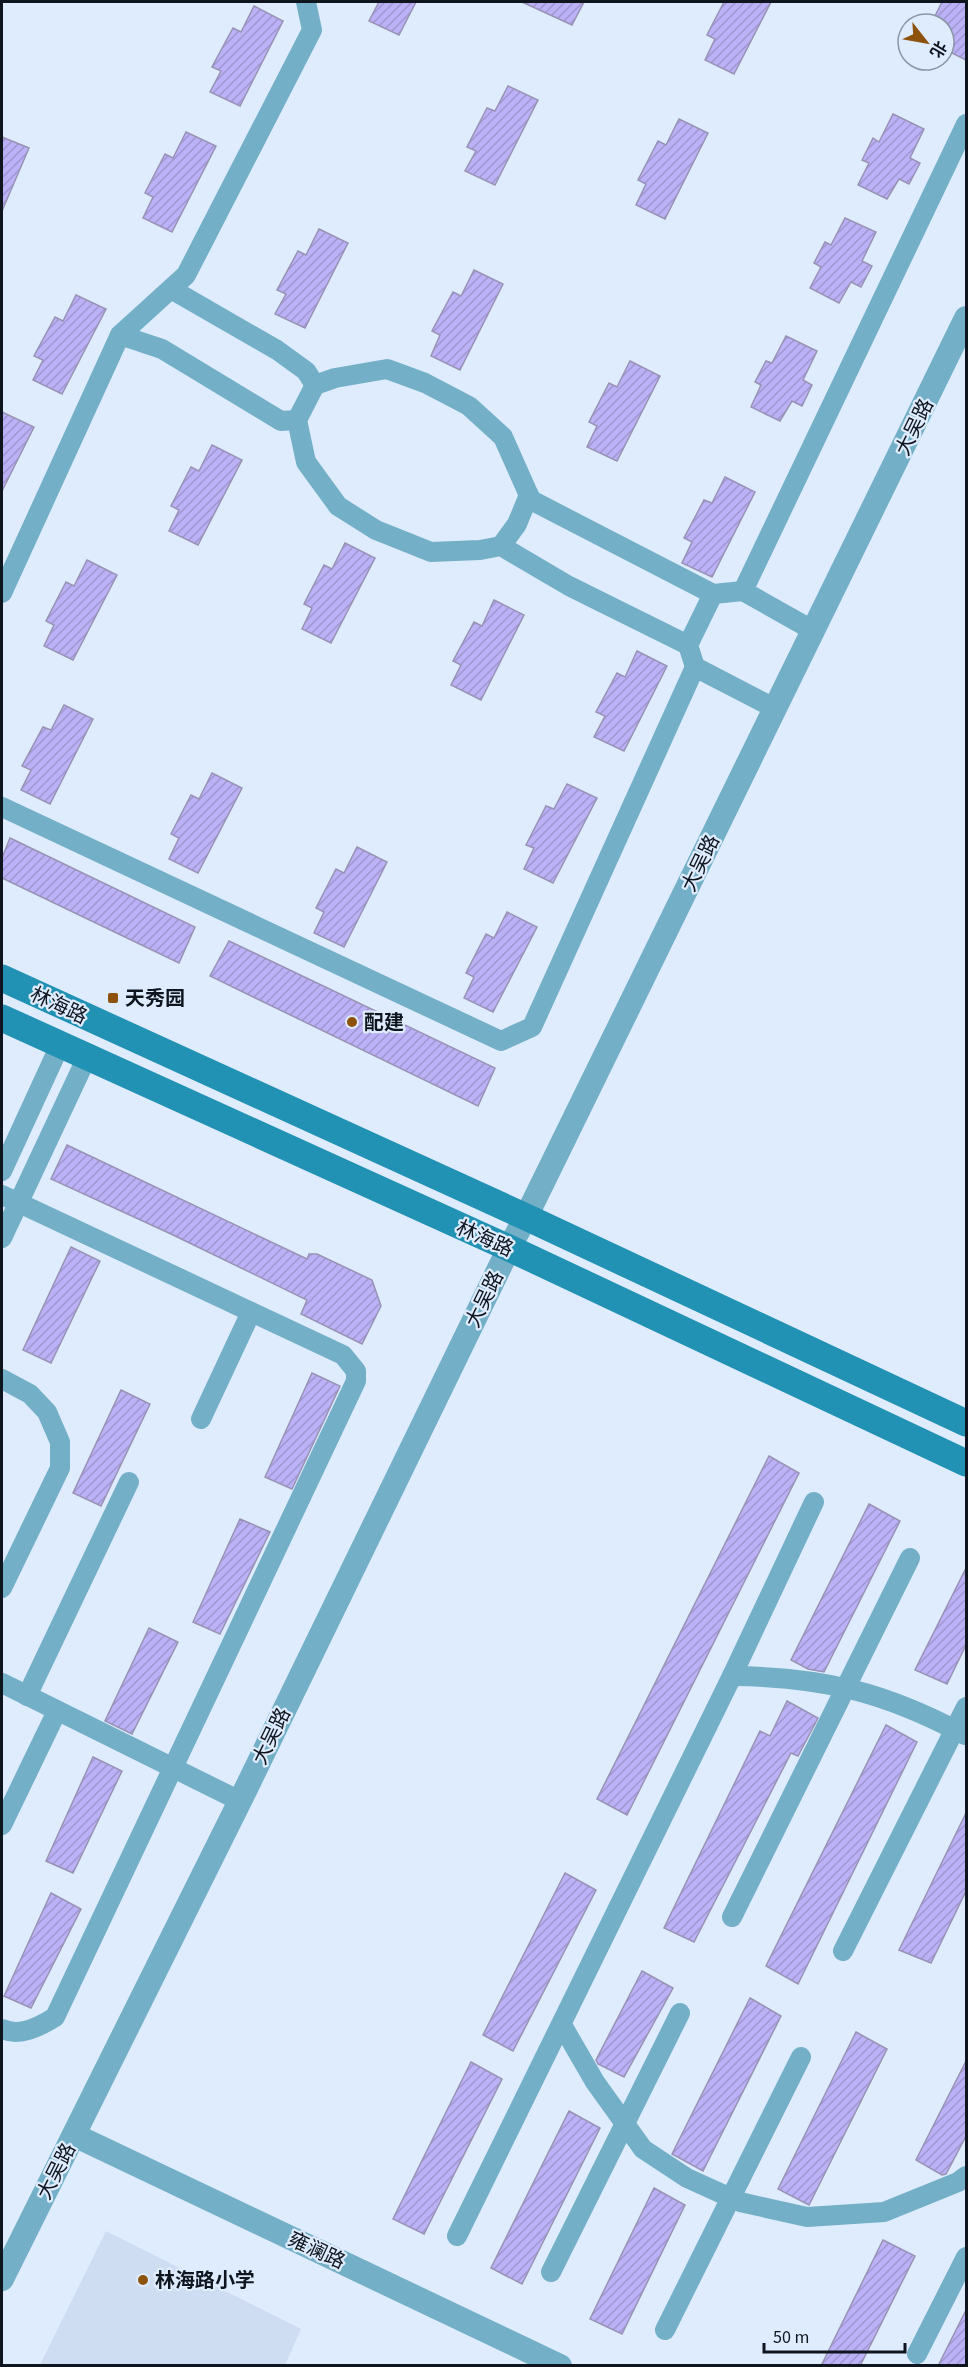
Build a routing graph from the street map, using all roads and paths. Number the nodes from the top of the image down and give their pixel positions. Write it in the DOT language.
graph roads {
  1 [pos="306,2"];
  2 [pos="966,124"];
  3 [pos="171,289"];
  4 [pos="966,318"];
  5 [pos="120,335"];
  6 [pos="315,385"];
  7 [pos="297,420"];
  8 [pos="529,495"];
  9 [pos="501,546"];
  10 [pos="743,591"];
  11 [pos="2,593"];
  12 [pos="713,594"];
  13 [pos="814,630"];
  14 [pos="688,645"];
  15 [pos="695,667"];
  16 [pos="776,709"];
  17 [pos="2,807"];
  18 [pos="2,978"];
  19 [pos="2,1018"];
  20 [pos="60,1045"];
  21 [pos="87,1057"];
  22 [pos="2,1171"];
  23 [pos="10,1198"];
  24 [pos="526,1217"];
  25 [pos="2,1238"];
  26 [pos="509,1248"];
  27 [pos="251,1312"];
  28 [pos="2,1379"];
  29 [pos="201,1419"];
  30 [pos="966,1423"];
  31 [pos="966,1463"];
  32 [pos="129,1482"];
  33 [pos="814,1502"];
  34 [pos="910,1558"];
  35 [pos="2,1588"];
  36 [pos="732,1676"];
  37 [pos="2,1683"];
  38 [pos="846,1688"];
  39 [pos="27,1696"];
  40 [pos="966,1707"];
  41 [pos="57,1711"];
  42 [pos="961,1733"];
  43 [pos="173,1768"];
  44 [pos="240,1801"];
  45 [pos="2,1825"];
  46 [pos="732,1917"];
  47 [pos="843,1951"];
  48 [pos="681,2013"];
  49 [pos="562,2025"];
  50 [pos="2,2029"];
  51 [pos="801,2057"];
  52 [pos="625,2124"];
  53 [pos="74,2135"];
  54 [pos="966,2176"];
  55 [pos="731,2198"];
  56 [pos="458,2236"];
  57 [pos="966,2257"];
  58 [pos="551,2272"];
  59 [pos="2,2279"];
  60 [pos="665,2330"];
  61 [pos="917,2354"];
  62 [pos="560,2366"];
  1 -- 3 [label="street"];
  2 -- 10 [label="street"];
  3 -- 5 [label="street"];
  3 -- 6 [label="street"];
  4 -- 13 [label="street, 大吴路"];
  5 -- 7 [label="street"];
  5 -- 11 [label="street"];
  6 -- 7 [label="street"];
  6 -- 8 [label="street"];
  7 -- 9 [label="street"];
  8 -- 9 [label="street"];
  8 -- 12 [label="street"];
  9 -- 14 [label="street"];
  10 -- 12 [label="street"];
  10 -- 13 [label="street"];
  12 -- 14 [label="street"];
  13 -- 16 [label="street, 大吴路"];
  14 -- 15 [label="street"];
  15 -- 16 [label="street"];
  15 -- 17 [label="street"];
  16 -- 24 [label="street, 大吴路"];
  18 -- 24 [label="main road, 林海路"];
  19 -- 20 [label="main road, 林海路"];
  20 -- 21 [label="main road, 林海路"];
  20 -- 22 [label="street"];
  21 -- 23 [label="street"];
  21 -- 26 [label="main road, 林海路"];
  23 -- 25 [label="street"];
  23 -- 27 [label="street"];
  24 -- 26 [label="street, 大吴路"];
  24 -- 30 [label="main road, 林海路"];
  26 -- 31 [label="main road, 林海路"];
  26 -- 44 [label="street, 大吴路"];
  27 -- 29 [label="street"];
  27 -- 43 [label="street"];
  28 -- 35 [label="street"];
  32 -- 39 [label="street"];
  33 -- 36 [label="street"];
  34 -- 38 [label="street"];
  36 -- 38 [label="street"];
  36 -- 49 [label="street"];
  37 -- 39 [label="street"];
  38 -- 42 [label="street"];
  38 -- 46 [label="street"];
  39 -- 41 [label="street"];
  40 -- 42 [label="street"];
  41 -- 43 [label="street"];
  41 -- 45 [label="street"];
  42 -- 47 [label="street"];
  43 -- 44 [label="street"];
  43 -- 50 [label="street"];
  44 -- 53 [label="street, 大吴路"];
  48 -- 52 [label="street"];
  49 -- 52 [label="street"];
  49 -- 56 [label="street"];
  51 -- 55 [label="street"];
  52 -- 55 [label="street"];
  52 -- 58 [label="street"];
  53 -- 59 [label="street, 大吴路"];
  53 -- 62 [label="street, 雍澜路"];
  54 -- 55 [label="street"];
  55 -- 60 [label="street"];
  57 -- 61 [label="street"];
}
